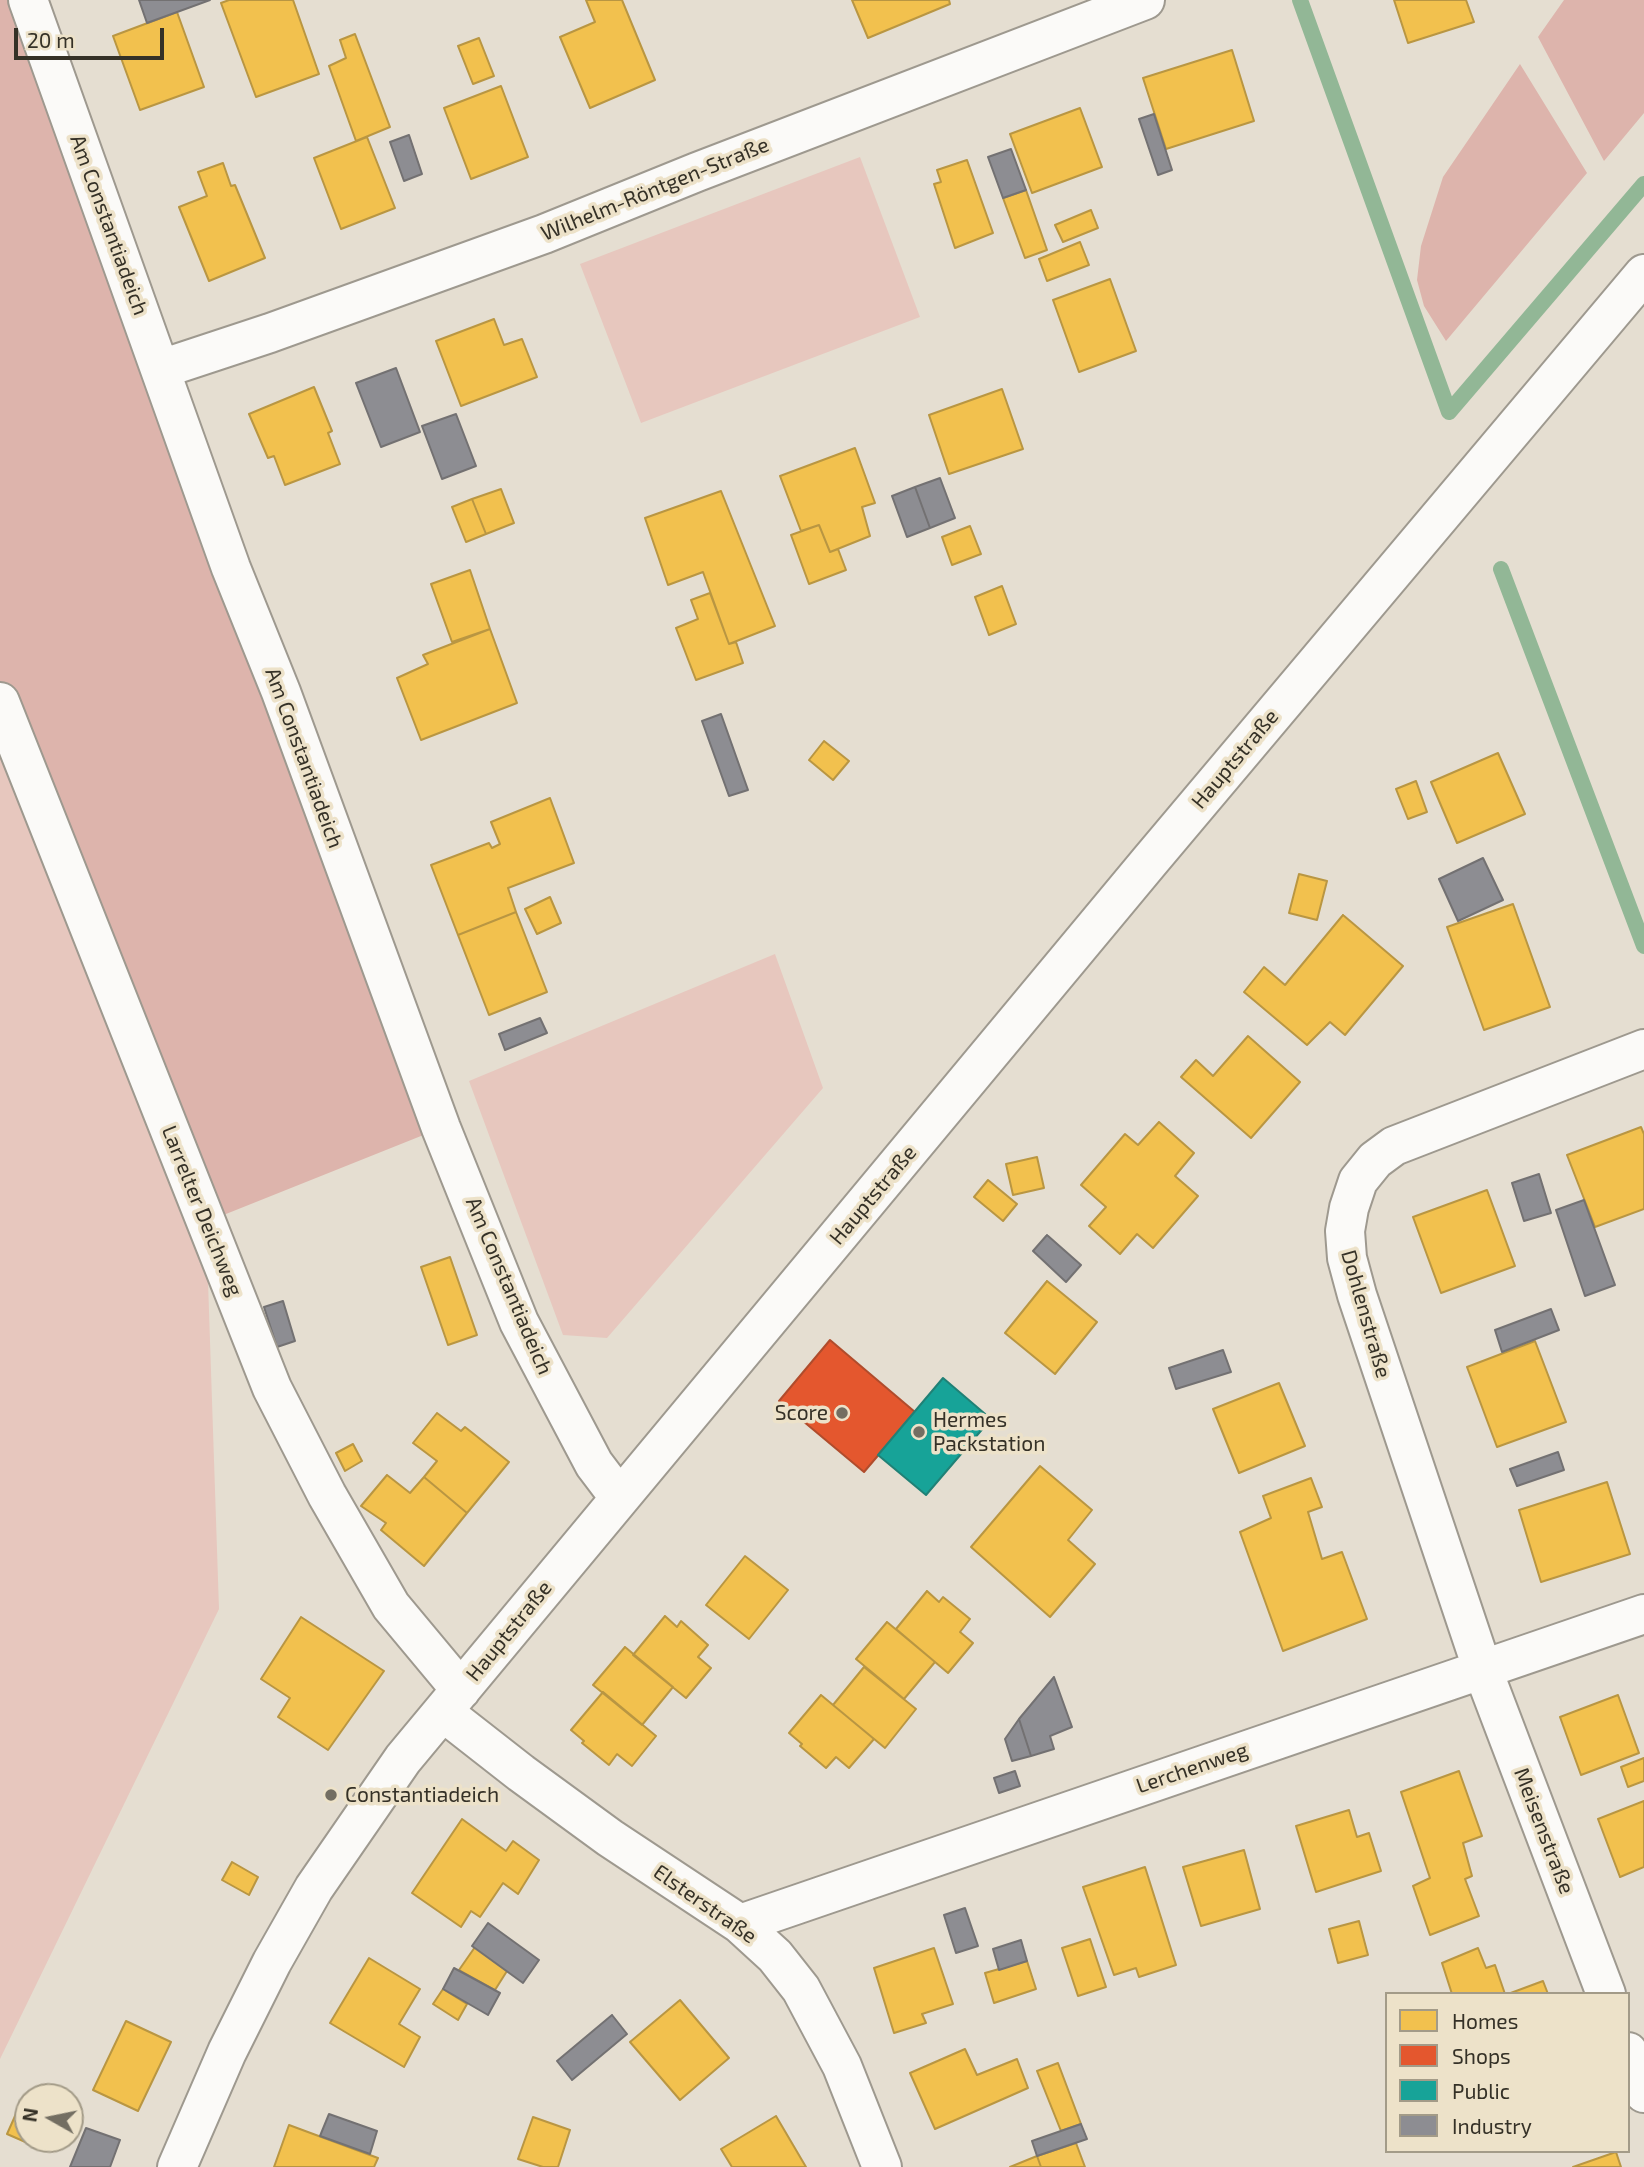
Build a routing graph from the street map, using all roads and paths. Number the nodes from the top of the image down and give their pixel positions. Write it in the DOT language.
graph roads {
  1 [pos="28,0"];
  2 [pos="1145,0"];
  3 [pos="1644,274"];
  4 [pos="161,369"];
  5 [pos="0,702"];
  6 [pos="1644,1049"];
  7 [pos="619,1497"];
  8 [pos="1644,1614"];
  9 [pos="1482,1668"];
  10 [pos="452,1701"];
  11 [pos="740,1924"];
  12 [pos="1605,1992"];
  13 [pos="1630,2057"];
  14 [pos="1644,2093"];
  15 [pos="177,2167"];
  16 [pos="882,2167"];
  1 -- 4 [label="street, Am Constantiadeich"];
  2 -- 4 [label="street, Wilhelm-Röntgen-Straße"];
  3 -- 7 [label="street, Hauptstraße"];
  4 -- 7 [label="street, Am Constantiadeich"];
  5 -- 10 [label="street, Larrelter Deichweg"];
  6 -- 9 [label="street, Dohlenstraße"];
  7 -- 10 [label="street, Hauptstraße"];
  8 -- 9 [label="street, Lerchenweg"];
  9 -- 11 [label="street, Lerchenweg"];
  9 -- 12 [label="street, Meisenstraße"];
  10 -- 11 [label="street, Elsterstraße"];
  10 -- 15 [label="street, Hauptstraße"];
  11 -- 16 [label="street, Elsterstraße"];
  13 -- 14 [label="street"];
}
